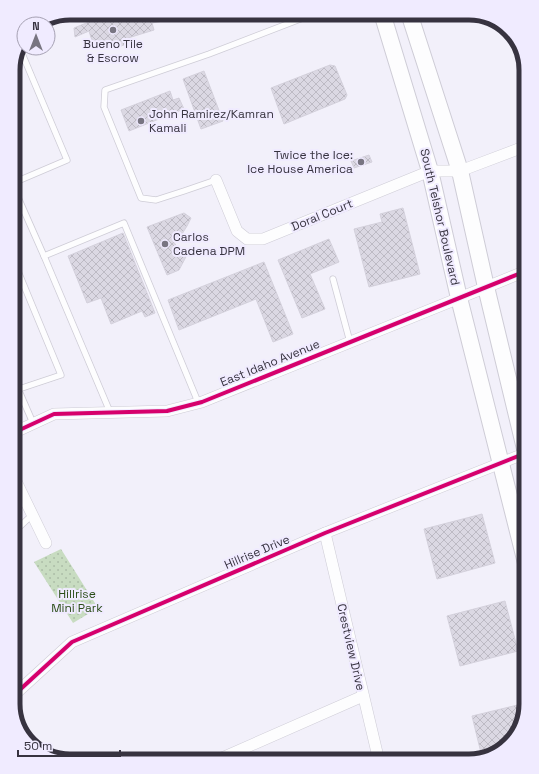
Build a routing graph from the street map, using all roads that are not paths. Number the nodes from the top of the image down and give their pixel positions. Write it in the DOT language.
graph roads {
  1 [pos="298,20"];
  2 [pos="384,20"];
  3 [pos="411,20"];
  4 [pos="23,56"];
  5 [pos="519,149"];
  6 [pos="430,170"];
  7 [pos="460,171"];
  8 [pos="20,180"];
  9 [pos="216,180"];
  10 [pos="20,202"];
  11 [pos="44,256"];
  12 [pos="519,274"];
  13 [pos="20,276"];
  14 [pos="333,279"];
  15 [pos="486,287"];
  16 [pos="459,298"];
  17 [pos="350,342"];
  18 [pos="20,389"];
  19 [pos="20,398"];
  20 [pos="198,402"];
  21 [pos="110,412"];
  22 [pos="519,422"];
  23 [pos="33,423"];
  24 [pos="20,430"];
  25 [pos="519,450"];
  26 [pos="501,463"];
  27 [pos="20,490"];
  28 [pos="32,516"];
  29 [pos="20,527"];
  30 [pos="325,533"];
  31 [pos="519,535"];
  32 [pos="46,543"];
  33 [pos="20,690"];
  34 [pos="363,696"];
  35 [pos="231,754"];
  36 [pos="377,754"];
  1 -- 9 [label="lane"];
  2 -- 6 [label="main road, South Telshor Boulevard"];
  3 -- 7 [label="main road"];
  4 -- 8 [label="lane"];
  5 -- 7 [label="street"];
  6 -- 7 [label="street, Doral Court"];
  6 -- 9 [label="street, Doral Court"];
  6 -- 16 [label="main road, South Telshor Boulevard"];
  7 -- 15 [label="main road"];
  10 -- 11 [label="lane"];
  11 -- 20 [label="lane"];
  11 -- 21 [label="lane"];
  12 -- 15 [label="street, East Idaho Avenue"];
  13 -- 18 [label="lane"];
  14 -- 17 [label="lane"];
  15 -- 16 [label="street, East Idaho Avenue"];
  15 -- 22 [label="main road"];
  16 -- 17 [label="street, East Idaho Avenue"];
  16 -- 26 [label="main road, South Telshor Boulevard"];
  17 -- 20 [label="street, East Idaho Avenue"];
  19 -- 23 [label="lane"];
  20 -- 21 [label="street, East Idaho Avenue"];
  21 -- 23 [label="street, East Idaho Avenue"];
  23 -- 24 [label="street, East Idaho Avenue"];
  25 -- 26 [label="street, Hillrise Drive"];
  26 -- 30 [label="street, Hillrise Drive"];
  26 -- 31 [label="main road, South Telshor Boulevard"];
  27 -- 28 [label="street"];
  28 -- 29 [label="lane"];
  28 -- 32 [label="street"];
  30 -- 33 [label="street, Hillrise Drive"];
  30 -- 34 [label="street, Crestview Drive"];
  34 -- 35 [label="street"];
  34 -- 36 [label="street, Crestview Drive"];
}
